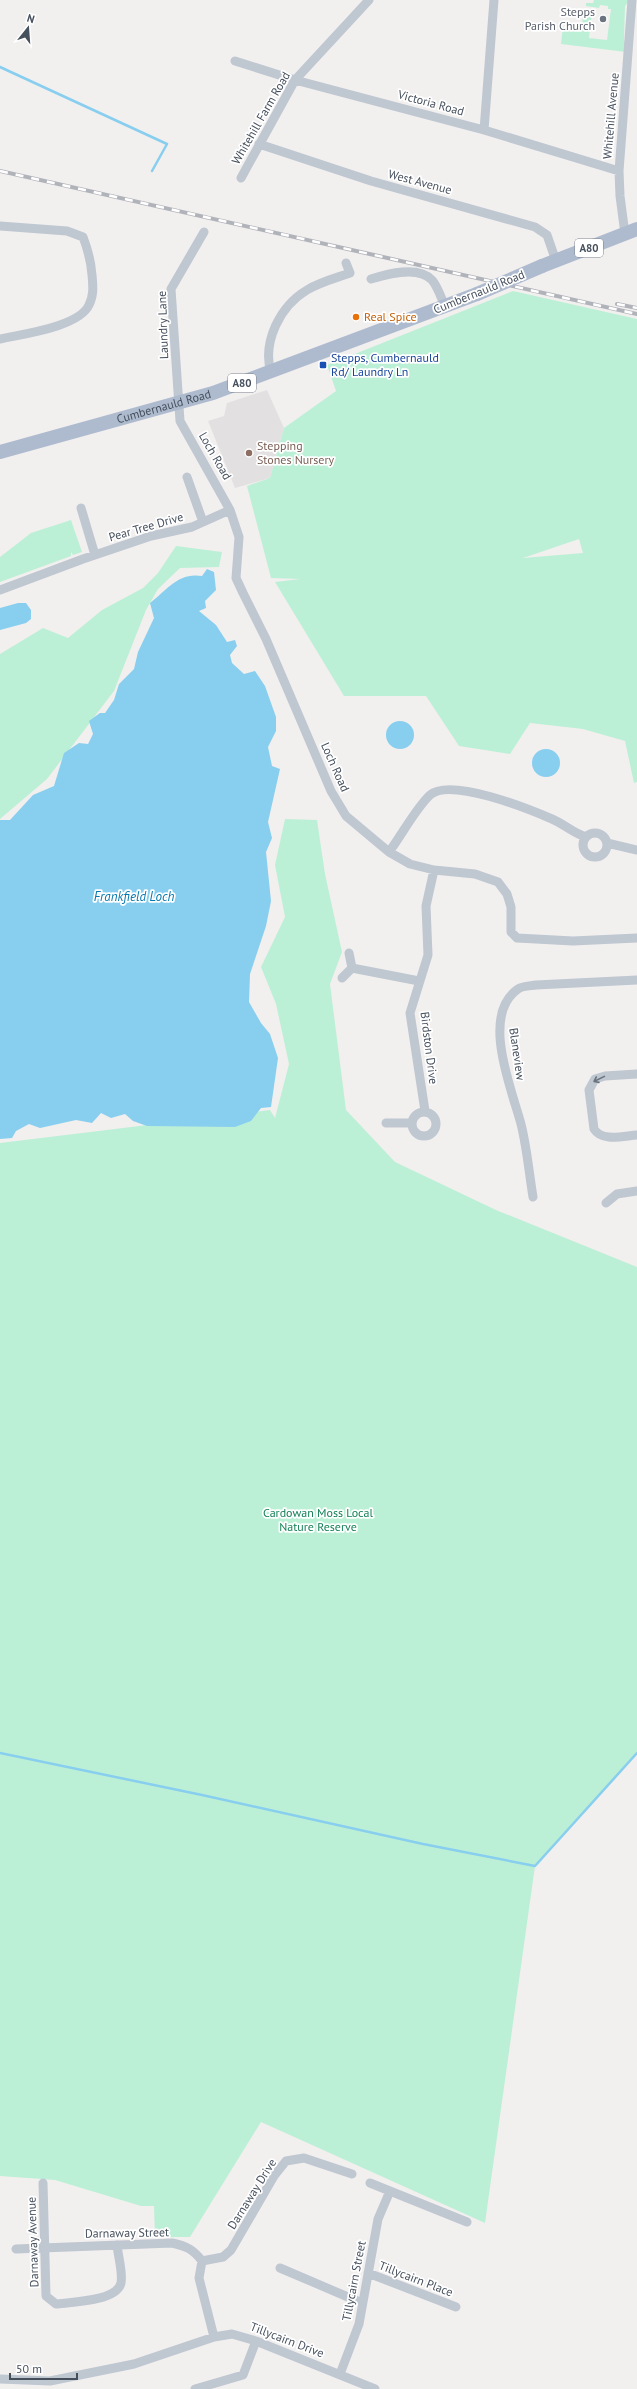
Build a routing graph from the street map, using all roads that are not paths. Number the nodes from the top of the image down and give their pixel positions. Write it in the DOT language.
graph roads {
  1 [pos="369,0"];
  2 [pos="494,0"];
  3 [pos="632,0"];
  4 [pos="634,26"];
  5 [pos="236,61"];
  6 [pos="295,80"];
  7 [pos="484,130"];
  8 [pos="259,144"];
  9 [pos="619,171"];
  10 [pos="241,178"];
  11 [pos="0,226"];
  12 [pos="204,232"];
  13 [pos="631,232"];
  14 [pos="556,261"];
  15 [pos="346,263"];
  16 [pos="372,279"];
  17 [pos="445,306"];
  18 [pos="0,339"];
  19 [pos="271,373"];
  20 [pos="179,402"];
  21 [pos="0,452"];
  22 [pos="187,476"];
  23 [pos="81,508"];
  24 [pos="230,510"];
  25 [pos="203,522"];
  26 [pos="95,555"];
  27 [pos="0,590"];
  28 [pos="586,837"];
  29 [pos="607,844"];
  30 [pos="637,850"];
  31 [pos="389,852"];
  32 [pos="434,870"];
  33 [pos="637,938"];
  34 [pos="350,953"];
  35 [pos="352,968"];
  36 [pos="342,978"];
  37 [pos="637,980"];
  38 [pos="419,981"];
  39 [pos="637,1074"];
  40 [pos="425,1111"];
  41 [pos="386,1123"];
  42 [pos="412,1123"];
  43 [pos="637,1135"];
  44 [pos="637,1191"];
  45 [pos="533,1197"];
  46 [pos="606,1203"];
  47 [pos="352,2174"];
  48 [pos="43,2183"];
  49 [pos="370,2183"];
  50 [pos="390,2191"];
  51 [pos="467,2222"];
  52 [pos="117,2245"];
  53 [pos="45,2248"];
  54 [pos="16,2249"];
  55 [pos="202,2261"];
  56 [pos="280,2268"];
  57 [pos="368,2273"];
  58 [pos="362,2303"];
  59 [pos="456,2307"];
  60 [pos="214,2337"];
  61 [pos="256,2341"];
  62 [pos="340,2374"];
  63 [pos="0,2379"];
  64 [pos="195,2389"];
  65 [pos="375,2389"];
  1 -- 6 [label="street, Whitehill Farm Road"];
  2 -- 7 [label="street"];
  3 -- 4 [label="street, Whitehill Avenue"];
  4 -- 9 [label="street, Whitehill Avenue"];
  5 -- 6 [label="street, Victoria Road"];
  6 -- 7 [label="street, Victoria Road"];
  6 -- 8 [label="street, Whitehill Farm Road"];
  7 -- 9 [label="street, Victoria Road"];
  8 -- 10 [label="street, Whitehill Farm Road"];
  8 -- 14 [label="street, West Avenue"];
  9 -- 13 [label="street, Whitehill Avenue"];
  11 -- 18 [label="street"];
  12 -- 20 [label="street, Laundry Lane"];
  13 -- 14 [label="main road, Cumbernauld Road / A80"];
  14 -- 17 [label="main road, Cumbernauld Road / A80, bridge"];
  15 -- 19 [label="street"];
  16 -- 17 [label="street"];
  17 -- 19 [label="main road, Cumbernauld Road / A80"];
  19 -- 20 [label="main road, Cumbernauld Road / A80"];
  20 -- 21 [label="main road, Cumbernauld Road / A80"];
  20 -- 24 [label="street, Loch Road"];
  22 -- 25 [label="street, Pear Tree Drive"];
  23 -- 26 [label="street"];
  24 -- 25 [label="street, Pear Tree Drive"];
  24 -- 31 [label="street, Loch Road"];
  25 -- 26 [label="street, Pear Tree Drive"];
  26 -- 27 [label="street, Pear Tree Drive"];
  28 -- 29 [label="street"];
  28 -- 29 [label="street"];
  28 -- 31 [label="street"];
  29 -- 30 [label="street"];
  31 -- 32 [label="street, Loch Road"];
  32 -- 33 [label="street, Loch Road"];
  32 -- 38 [label="street, Birdston Drive"];
  34 -- 35 [label="street"];
  35 -- 36 [label="street"];
  35 -- 38 [label="street"];
  37 -- 45 [label="street, Blaneview"];
  38 -- 40 [label="street, Birdston Drive"];
  39 -- 43 [label="street, one-way"];
  40 -- 42 [label="street"];
  40 -- 42 [label="street, Birdston Drive"];
  41 -- 42 [label="street"];
  44 -- 46 [label="street"];
  47 -- 55 [label="street, Darnaway Drive"];
  48 -- 53 [label="street, Darnaway Avenue"];
  49 -- 50 [label="street"];
  50 -- 51 [label="street"];
  50 -- 57 [label="street, Tillycairn Street"];
  52 -- 53 [label="street, Darnaway Street"];
  52 -- 53 [label="street, Darnaway Avenue"];
  52 -- 55 [label="street, Darnaway Street"];
  53 -- 54 [label="street, Darnaway Street"];
  55 -- 60 [label="street"];
  56 -- 58 [label="street"];
  57 -- 58 [label="street, Tillycairn Street"];
  57 -- 59 [label="street, Tillycairn Place"];
  58 -- 62 [label="street, Tillycairn Street"];
  60 -- 61 [label="street, Tillycairn Drive"];
  60 -- 63 [label="street, Tillycairn Drive"];
  61 -- 62 [label="street, Tillycairn Drive"];
  61 -- 64 [label="street"];
  62 -- 65 [label="street, Tillycairn Drive"];
}
